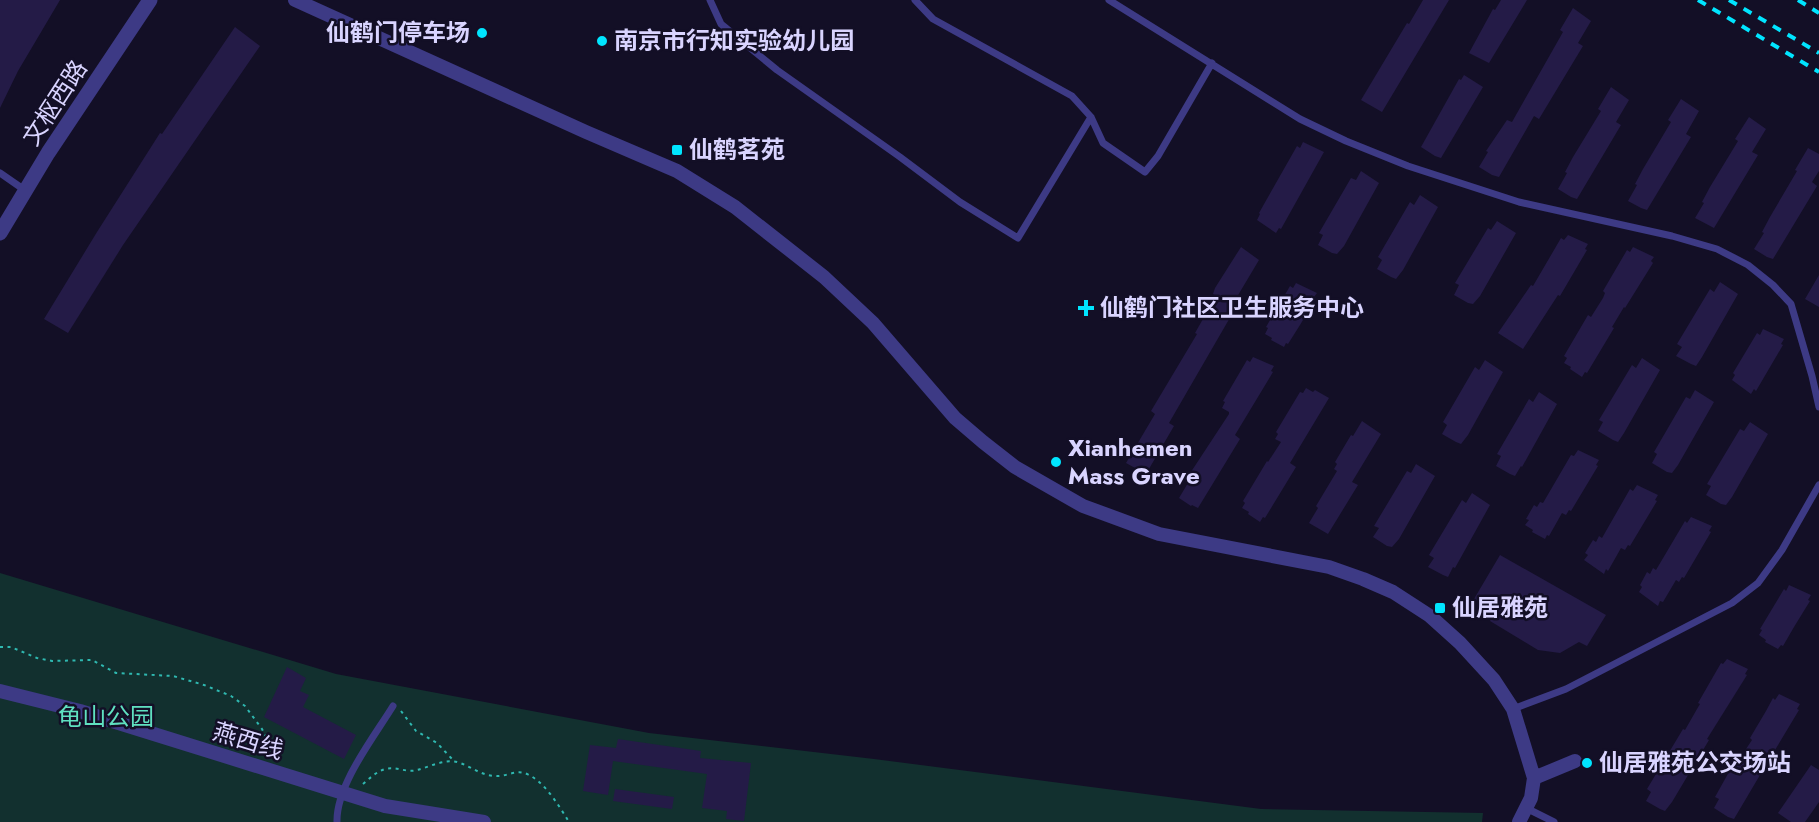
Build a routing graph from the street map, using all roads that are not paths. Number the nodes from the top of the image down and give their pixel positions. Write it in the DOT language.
graph roads {
  1 [pos="150,0"];
  2 [pos="295,0"];
  3 [pos="710,0"];
  4 [pos="915,0"];
  5 [pos="1109,0"];
  6 [pos="1212,63"];
  7 [pos="1091,117"];
  8 [pos="0,173"];
  9 [pos="26,190"];
  10 [pos="0,233"];
  11 [pos="1819,407"];
  12 [pos="1819,485"];
  13 [pos="0,691"];
  14 [pos="393,706"];
  15 [pos="1513,709"];
  16 [pos="1575,761"];
  17 [pos="1534,778"];
  18 [pos="342,794"];
  19 [pos="1526,808"];
  20 [pos="337,822"];
  21 [pos="484,822"];
  22 [pos="1519,822"];
  23 [pos="1554,822"];
  1 -- 9 [label="street, 文枢西路"];
  2 -- 15 [label="street"];
  3 -- 7 [label="lane"];
  4 -- 7 [label="lane"];
  5 -- 6 [label="lane"];
  6 -- 7 [label="lane"];
  6 -- 11 [label="lane"];
  8 -- 9 [label="lane"];
  9 -- 10 [label="street, 文枢西路"];
  12 -- 15 [label="lane"];
  13 -- 18 [label="street, 燕西线"];
  14 -- 18 [label="lane"];
  15 -- 17 [label="street"];
  16 -- 17 [label="street"];
  17 -- 19 [label="street"];
  18 -- 20 [label="lane"];
  18 -- 21 [label="street, 燕西线"];
  19 -- 22 [label="street"];
  19 -- 23 [label="lane"];
}
